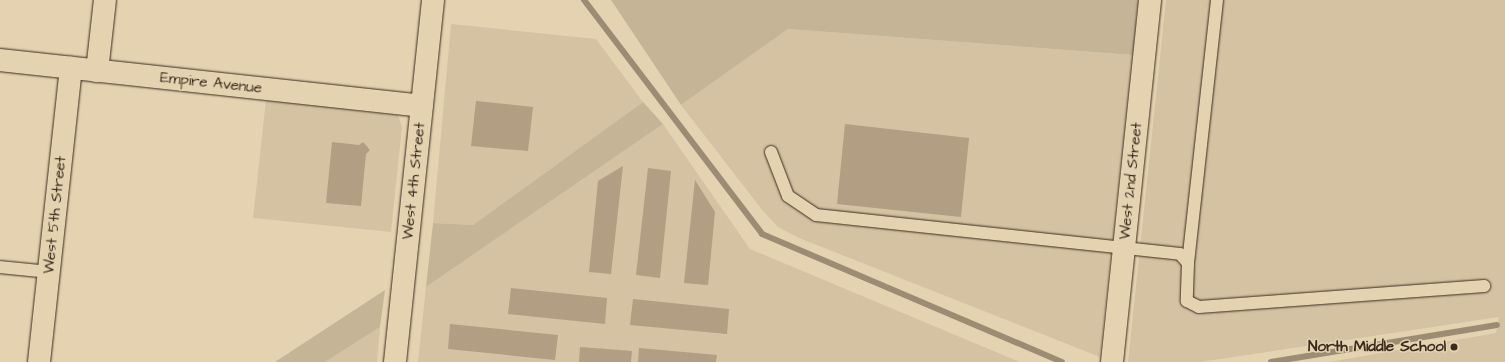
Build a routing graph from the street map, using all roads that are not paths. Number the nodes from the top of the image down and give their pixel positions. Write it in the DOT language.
graph roads {
  1 [pos="105,0"];
  2 [pos="433,0"];
  3 [pos="1150,0"];
  4 [pos="1217,0"];
  5 [pos="0,60"];
  6 [pos="71,68"];
  7 [pos="97,71"];
  8 [pos="422,106"];
  9 [pos="771,152"];
  10 [pos="1124,247"];
  11 [pos="1188,263"];
  12 [pos="0,267"];
  13 [pos="49,272"];
  14 [pos="1484,286"];
  15 [pos="39,362"];
  16 [pos="395,362"];
  17 [pos="1112,362"];
  1 -- 7 [label="street"];
  2 -- 8 [label="street, West 4th Street"];
  3 -- 10 [label="street, West 2nd Street"];
  4 -- 11 [label="lane"];
  5 -- 6 [label="street, Empire Avenue"];
  6 -- 7 [label="street, Empire Avenue"];
  6 -- 13 [label="street, West 5th Street"];
  7 -- 8 [label="street, Empire Avenue"];
  8 -- 16 [label="street, West 4th Street"];
  9 -- 10 [label="lane"];
  10 -- 11 [label="lane"];
  10 -- 17 [label="street, West 2nd Street"];
  11 -- 14 [label="lane"];
  12 -- 13 [label="lane"];
  13 -- 15 [label="street, West 5th Street"];
}
